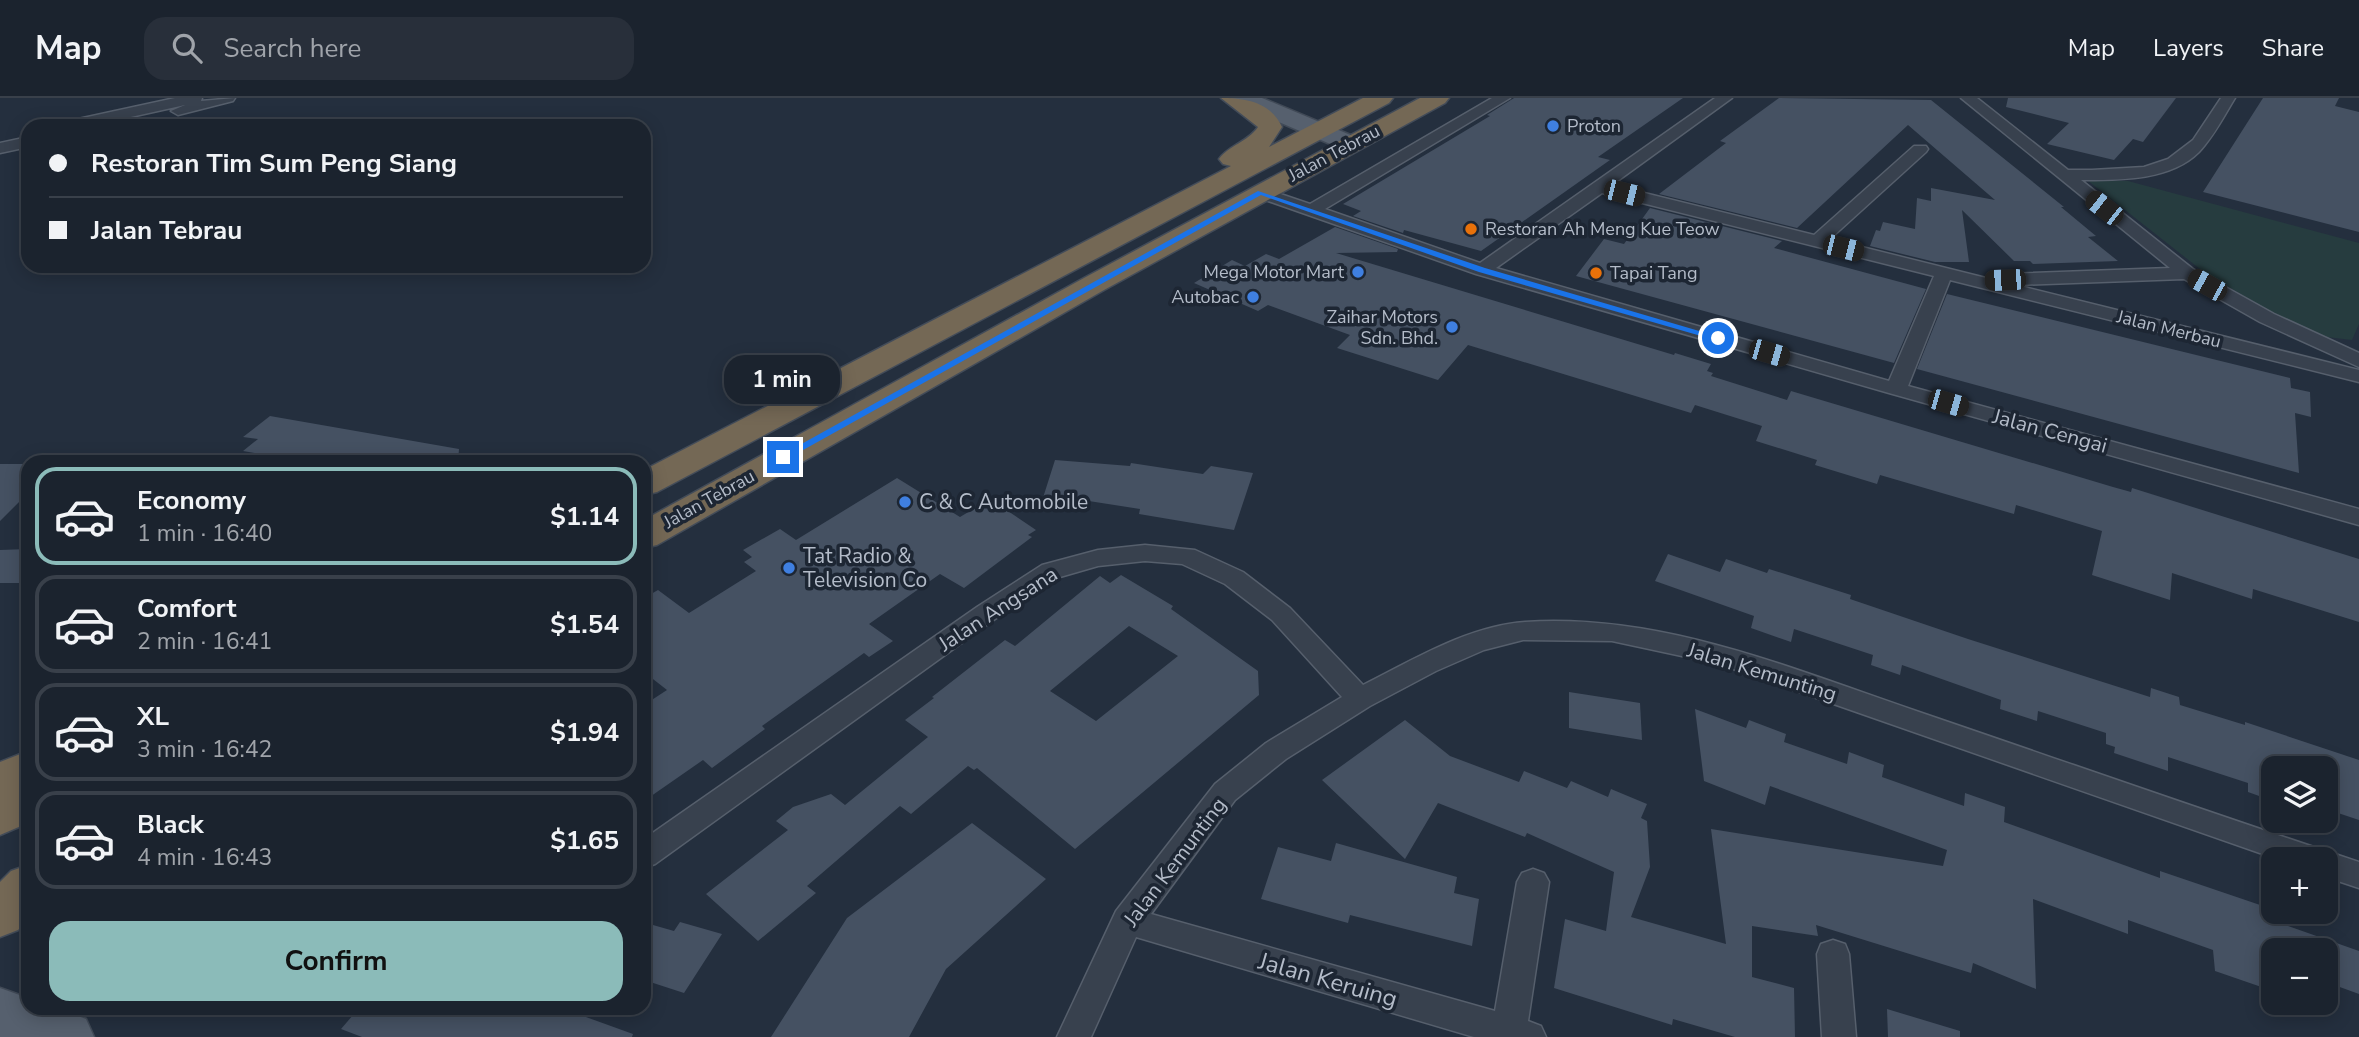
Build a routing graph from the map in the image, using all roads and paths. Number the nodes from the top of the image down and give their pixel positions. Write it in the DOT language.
graph roads {
  1 [pos="195,98"];
  2 [pos="228,98"];
  3 [pos="1233,98"];
  4 [pos="1242,98"];
  5 [pos="1292,98"];
  6 [pos="1381,98"];
  7 [pos="1437,98"];
  8 [pos="1503,98"];
  9 [pos="1725,98"];
  10 [pos="1968,98"];
  11 [pos="2228,98"];
  12 [pos="100,119"];
  13 [pos="138,119"];
  14 [pos="1330,125"];
  15 [pos="21,135"];
  16 [pos="1362,138"];
  17 [pos="0,139"];
  18 [pos="21,144"];
  19 [pos="0,148"];
  20 [pos="1920,149"];
  21 [pos="2063,175"];
  22 [pos="1599,187"];
  23 [pos="1260,192"];
  24 [pos="1311,210"];
  25 [pos="1818,241"];
  26 [pos="1059,267"];
  27 [pos="1482,270"];
  28 [pos="1944,273"];
  29 [pos="2188,273"];
  30 [pos="1979,281"];
  31 [pos="2359,361"];
  32 [pos="2359,376"];
  33 [pos="1896,389"];
  34 [pos="651,480"];
  35 [pos="2359,517"];
  36 [pos="651,532"];
  37 [pos="1360,699"];
  38 [pos="21,772"];
  39 [pos="0,781"];
  40 [pos="21,806"];
  41 [pos="0,816"];
  42 [pos="2278,847"];
  43 [pos="651,850"];
  44 [pos="2338,868"];
  45 [pos="2359,875"];
  46 [pos="21,882"];
  47 [pos="1533,882"];
  48 [pos="21,893"];
  49 [pos="0,894"];
  50 [pos="0,915"];
  51 [pos="1128,921"];
  52 [pos="1833,954"];
  53 [pos="0,1012"];
  54 [pos="1519,1034"];
  55 [pos="67,1037"];
  56 [pos="1074,1037"];
  57 [pos="1839,1037"];
  1 -- 12 [label="street"];
  2 -- 13 [label="street"];
  3 -- 26 [label="highway"];
  4 -- 14 [label="main road"];
  5 -- 14 [label="main road"];
  6 -- 14 [label="highway, Jalan Tebrau"];
  7 -- 16 [label="highway, Jalan Tebrau"];
  8 -- 24 [label="street"];
  9 -- 22 [label="street"];
  10 -- 21 [label="street"];
  11 -- 21 [label="street"];
  14 -- 16 [label="main road"];
  14 -- 26 [label="highway, Jalan Tebrau"];
  15 -- 17 [label="street"];
  16 -- 23 [label="highway, Jalan Tebrau"];
  18 -- 19 [label="street"];
  20 -- 25 [label="street"];
  21 -- 29 [label="street"];
  22 -- 25 [label="street, Jalan Merbau"];
  22 -- 27 [label="street"];
  23 -- 24 [label="street, Jalan Cengai"];
  23 -- 36 [label="highway, Jalan Tebrau"];
  24 -- 27 [label="street, Jalan Cengai"];
  25 -- 28 [label="street, Jalan Merbau"];
  26 -- 34 [label="highway, Jalan Tebrau"];
  27 -- 33 [label="street, Jalan Cengai"];
  28 -- 30 [label="street, Jalan Merbau"];
  28 -- 33 [label="street"];
  29 -- 30 [label="street, Jalan Merbau"];
  29 -- 31 [label="street"];
  30 -- 32 [label="street, Jalan Merbau"];
  33 -- 35 [label="street, Jalan Cengai"];
  37 -- 42 [label="street, Jalan Kemunting"];
  37 -- 43 [label="street, Jalan Angsana"];
  37 -- 51 [label="street, Jalan Kemunting"];
  38 -- 39 [label="highway"];
  40 -- 41 [label="highway"];
  44 -- 45 [label="street"];
  46 -- 49 [label="highway"];
  47 -- 54 [label="street"];
  48 -- 50 [label="highway"];
  51 -- 54 [label="street, Jalan Keruing"];
  51 -- 56 [label="street, Jalan Kemunting"];
  52 -- 57 [label="street"];
  53 -- 55 [label="main road"];
}
